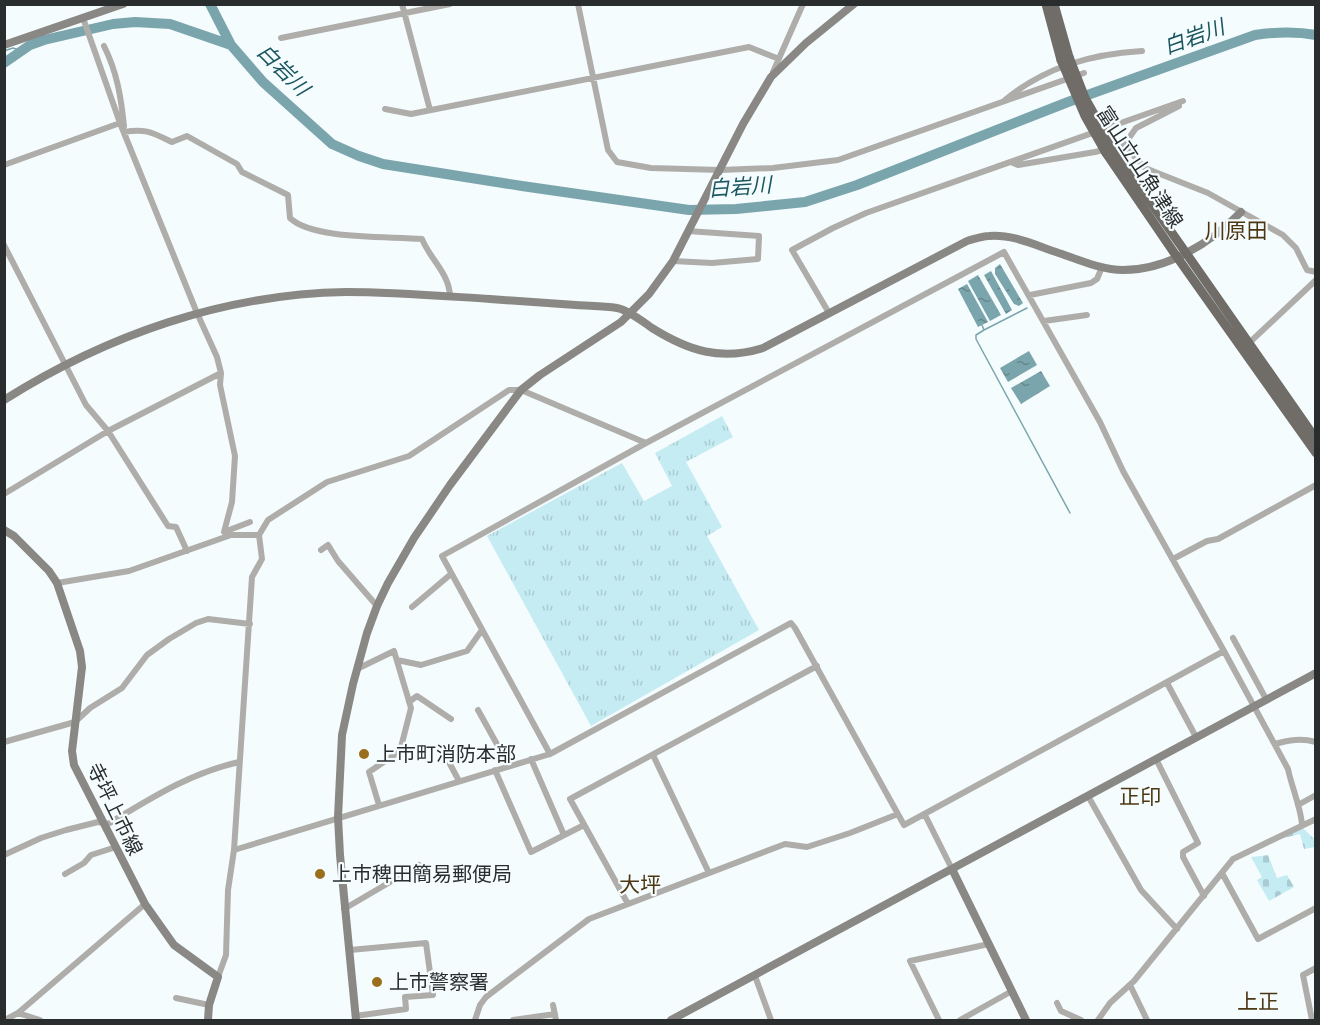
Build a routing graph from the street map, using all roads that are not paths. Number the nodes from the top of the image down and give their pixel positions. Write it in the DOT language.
graph roads {
  1 [pos="123,4"];
  2 [pos="402,4"];
  3 [pos="450,4"];
  4 [pos="578,4"];
  5 [pos="803,4"];
  6 [pos="854,4"];
  7 [pos="1046,4"];
  8 [pos="1054,4"];
  9 [pos="404,14"];
  10 [pos="85,21"];
  11 [pos="281,38"];
  12 [pos="4,45"];
  13 [pos="104,46"];
  14 [pos="1142,51"];
  15 [pos="1065,58"];
  16 [pos="779,59"];
  17 [pos="592,77"];
  18 [pos="771,77"];
  19 [pos="1072,77"];
  20 [pos="1000,104"];
  21 [pos="385,110"];
  22 [pos="430,110"];
  23 [pos="120,123"];
  24 [pos="124,132"];
  25 [pos="1098,132"];
  26 [pos="1125,145"];
  27 [pos="1012,163"];
  28 [pos="4,165"];
  29 [pos="720,170"];
  30 [pos="1241,212"];
  31 [pos="688,231"];
  32 [pos="4,245"];
  33 [pos="1182,255"];
  34 [pos="673,261"];
  35 [pos="1102,267"];
  36 [pos="1316,272"];
  37 [pos="1316,280"];
  38 [pos="1030,295"];
  39 [pos="450,297"];
  40 [pos="197,313"];
  41 [pos="829,313"];
  42 [pos="630,314"];
  43 [pos="1087,315"];
  44 [pos="1044,321"];
  45 [pos="1248,344"];
  46 [pos="65,364"];
  47 [pos="220,373"];
  48 [pos="521,390"];
  49 [pos="4,400"];
  50 [pos="108,431"];
  51 [pos="1314,433"];
  52 [pos="646,442"];
  53 [pos="1316,453"];
  54 [pos="1316,485"];
  55 [pos="4,494"];
  56 [pos="250,522"];
  57 [pos="4,530"];
  58 [pos="260,535"];
  59 [pos="321,550"];
  60 [pos="187,551"];
  61 [pos="1173,559"];
  62 [pos="452,574"];
  63 [pos="57,583"];
  64 [pos="377,606"];
  65 [pos="412,607"];
  66 [pos="250,624"];
  67 [pos="482,630"];
  68 [pos="1233,638"];
  69 [pos="1224,651"];
  70 [pos="397,660"];
  71 [pos="816,666"];
  72 [pos="357,669"];
  73 [pos="1315,674"];
  74 [pos="1167,683"];
  75 [pos="1266,699"];
  76 [pos="409,702"];
  77 [pos="1255,705"];
  78 [pos="478,710"];
  79 [pos="452,719"];
  80 [pos="75,722"];
  81 [pos="1196,737"];
  82 [pos="4,742"];
  83 [pos="1316,742"];
  84 [pos="1275,744"];
  85 [pos="443,751"];
  86 [pos="550,754"];
  87 [pos="653,755"];
  88 [pos="531,759"];
  89 [pos="1156,759"];
  90 [pos="239,762"];
  91 [pos="508,766"];
  92 [pos="495,770"];
  93 [pos="459,781"];
  94 [pos="1316,795"];
  95 [pos="1088,796"];
  96 [pos="379,805"];
  97 [pos="1298,805"];
  98 [pos="898,814"];
  99 [pos="925,815"];
  100 [pos="338,817"];
  101 [pos="1316,819"];
  102 [pos="103,824"];
  103 [pos="1302,824"];
  104 [pos="584,825"];
  105 [pos="564,835"];
  106 [pos="116,847"];
  107 [pos="234,850"];
  108 [pos="4,855"];
  109 [pos="419,865"];
  110 [pos="952,869"];
  111 [pos="709,873"];
  112 [pos="1222,873"];
  113 [pos="65,874"];
  114 [pos="1204,896"];
  115 [pos="145,904"];
  116 [pos="628,904"];
  117 [pos="1316,908"];
  118 [pos="344,909"];
  119 [pos="1177,929"];
  120 [pos="989,945"];
  121 [pos="350,950"];
  122 [pos="1316,968"];
  123 [pos="754,976"];
  124 [pos="218,977"];
  125 [pos="1130,985"];
  126 [pos="1012,991"];
  127 [pos="176,998"];
  128 [pos="1058,1003"];
  129 [pos="209,1005"];
  130 [pos="553,1005"];
  131 [pos="1313,1007"];
  132 [pos="18,1012"];
  133 [pos="556,1017"];
  134 [pos="356,1018"];
  135 [pos="4,1020"];
  136 [pos="40,1020"];
  137 [pos="208,1020"];
  138 [pos="475,1020"];
  139 [pos="513,1020"];
  140 [pos="672,1020"];
  141 [pos="771,1020"];
  142 [pos="939,1020"];
  143 [pos="960,1020"];
  144 [pos="1026,1020"];
  145 [pos="1080,1020"];
  146 [pos="1098,1020"];
  147 [pos="1147,1020"];
  148 [pos="1312,1020"];
  1 -- 10 [label="street"];
  2 -- 9 [label="street"];
  3 -- 9 [label="street"];
  4 -- 17 [label="street"];
  5 -- 16 [label="street"];
  6 -- 18 [label="street"];
  7 -- 15 [label="main road, 富山立山魚津線"];
  8 -- 15 [label="main road, 富山立山魚津線"];
  9 -- 11 [label="street"];
  9 -- 22 [label="street"];
  10 -- 12 [label="street"];
  10 -- 23 [label="street"];
  13 -- 24 [label="street"];
  14 -- 20 [label="street"];
  15 -- 19 [label="main road, 富山立山魚津線, bridge"];
  16 -- 17 [label="street"];
  16 -- 18 [label="street"];
  17 -- 22 [label="street"];
  17 -- 29 [label="street"];
  18 -- 29 [label="street"];
  19 -- 20 [label="street"];
  19 -- 25 [label="main road, 富山立山魚津線, bridge"];
  20 -- 29 [label="street"];
  21 -- 22 [label="street"];
  23 -- 24 [label="street"];
  23 -- 28 [label="street"];
  24 -- 39 [label="street"];
  24 -- 40 [label="street"];
  25 -- 26 [label="street"];
  25 -- 27 [label="street"];
  25 -- 33 [label="main road, 富山立山魚津線, bridge"];
  26 -- 27 [label="street"];
  26 -- 30 [label="street"];
  27 -- 41 [label="street"];
  29 -- 31 [label="street"];
  30 -- 33 [label="street"];
  30 -- 36 [label="street"];
  31 -- 34 [label="street"];
  31 -- 34 [label="street"];
  32 -- 46 [label="street"];
  33 -- 35 [label="street"];
  33 -- 45 [label="main road, 富山立山魚津線"];
  33 -- 53 [label="main road, 富山立山魚津線"];
  34 -- 42 [label="street"];
  35 -- 38 [label="street"];
  35 -- 41 [label="street"];
  37 -- 45 [label="street"];
  38 -- 44 [label="street"];
  38 -- 52 [label="street"];
  39 -- 40 [label="street"];
  39 -- 42 [label="street"];
  40 -- 46 [label="street"];
  40 -- 47 [label="street"];
  41 -- 42 [label="street"];
  42 -- 48 [label="street"];
  43 -- 44 [label="street"];
  44 -- 61 [label="street"];
  45 -- 51 [label="main road, 富山立山魚津線"];
  46 -- 49 [label="street"];
  46 -- 50 [label="street"];
  47 -- 50 [label="street"];
  47 -- 56 [label="street"];
  48 -- 52 [label="street"];
  48 -- 58 [label="street"];
  48 -- 64 [label="street"];
  50 -- 55 [label="street"];
  50 -- 60 [label="street"];
  52 -- 62 [label="street"];
  54 -- 61 [label="street"];
  57 -- 63 [label="street, 寺坪上市線"];
  58 -- 60 [label="street"];
  58 -- 66 [label="street"];
  59 -- 64 [label="street"];
  60 -- 63 [label="street"];
  61 -- 69 [label="street"];
  62 -- 65 [label="street"];
  62 -- 67 [label="street"];
  63 -- 80 [label="street, 寺坪上市線"];
  64 -- 72 [label="street"];
  66 -- 80 [label="street"];
  66 -- 90 [label="street"];
  67 -- 70 [label="street"];
  67 -- 86 [label="street"];
  68 -- 75 [label="street"];
  69 -- 74 [label="street"];
  69 -- 77 [label="street"];
  70 -- 72 [label="street"];
  70 -- 76 [label="street"];
  71 -- 86 [label="street"];
  71 -- 87 [label="street"];
  71 -- 98 [label="street"];
  72 -- 100 [label="street"];
  73 -- 75 [label="street"];
  74 -- 81 [label="street"];
  74 -- 99 [label="street"];
  75 -- 77 [label="street"];
  76 -- 79 [label="street"];
  76 -- 96 [label="street"];
  77 -- 81 [label="street"];
  77 -- 84 [label="street"];
  78 -- 91 [label="street"];
  80 -- 82 [label="street"];
  80 -- 102 [label="street, 寺坪上市線"];
  81 -- 89 [label="street"];
  83 -- 84 [label="street"];
  84 -- 97 [label="street"];
  85 -- 93 [label="street"];
  86 -- 88 [label="street"];
  87 -- 104 [label="street"];
  87 -- 111 [label="street"];
  88 -- 91 [label="street"];
  88 -- 105 [label="street"];
  89 -- 95 [label="street"];
  89 -- 114 [label="street"];
  90 -- 102 [label="street"];
  90 -- 107 [label="street"];
  91 -- 92 [label="street"];
  92 -- 93 [label="street"];
  92 -- 105 [label="street"];
  93 -- 96 [label="street"];
  94 -- 97 [label="street"];
  95 -- 110 [label="street"];
  95 -- 119 [label="street"];
  96 -- 100 [label="street"];
  97 -- 103 [label="street"];
  98 -- 99 [label="street"];
  98 -- 111 [label="street"];
  99 -- 110 [label="street"];
  100 -- 107 [label="street"];
  100 -- 118 [label="street"];
  101 -- 103 [label="street"];
  102 -- 106 [label="street, 寺坪上市線"];
  102 -- 108 [label="street"];
  103 -- 112 [label="street"];
  104 -- 105 [label="street"];
  104 -- 116 [label="street"];
  106 -- 113 [label="street"];
  106 -- 115 [label="street, 寺坪上市線"];
  107 -- 124 [label="street"];
  109 -- 118 [label="street"];
  110 -- 120 [label="street"];
  110 -- 123 [label="street"];
  111 -- 116 [label="street"];
  112 -- 114 [label="street"];
  112 -- 117 [label="street"];
  114 -- 119 [label="street"];
  115 -- 124 [label="street, 寺坪上市線"];
  115 -- 132 [label="street"];
  116 -- 138 [label="street"];
  118 -- 121 [label="street"];
  119 -- 125 [label="street"];
  120 -- 126 [label="street"];
  120 -- 142 [label="street"];
  121 -- 134 [label="street"];
  121 -- 134 [label="street"];
  122 -- 131 [label="street"];
  123 -- 140 [label="street"];
  123 -- 141 [label="street"];
  124 -- 129 [label="street"];
  125 -- 146 [label="street"];
  125 -- 147 [label="street"];
  126 -- 143 [label="street"];
  126 -- 144 [label="street"];
  127 -- 129 [label="street"];
  128 -- 145 [label="street"];
  129 -- 137 [label="street"];
  130 -- 133 [label="street"];
  131 -- 148 [label="street"];
  132 -- 135 [label="street"];
  132 -- 136 [label="street"];
  133 -- 139 [label="street"];
}
